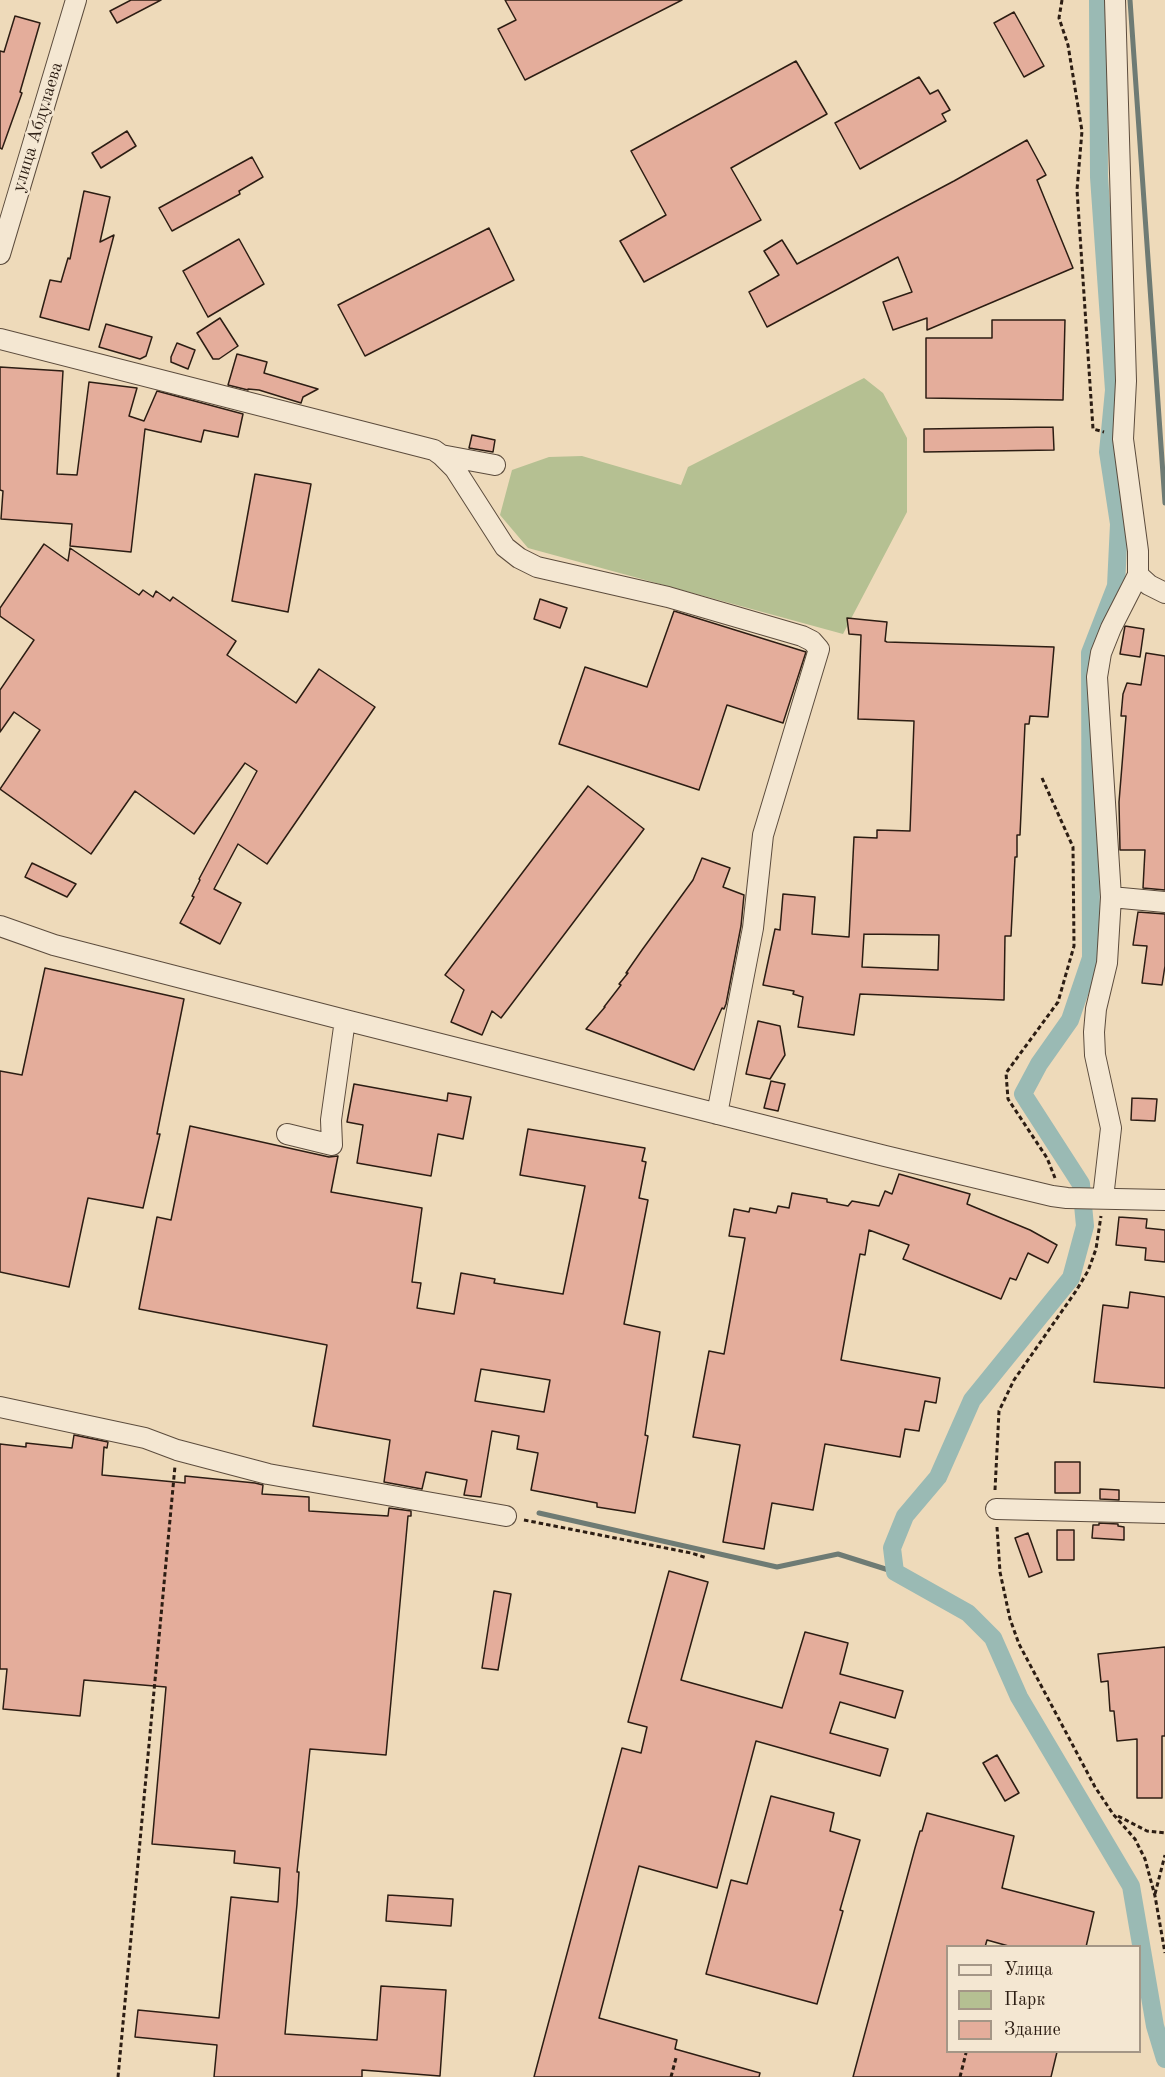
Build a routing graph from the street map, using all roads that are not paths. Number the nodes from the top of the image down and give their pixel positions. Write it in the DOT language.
graph roads {
  1 [pos="76,0"];
  2 [pos="1115,0"];
  3 [pos="0,254"];
  4 [pos="0,339"];
  5 [pos="441,454"];
  6 [pos="495,465"];
  7 [pos="1138,575"];
  8 [pos="1165,593"];
  9 [pos="1111,897"];
  10 [pos="1165,902"];
  11 [pos="0,926"];
  12 [pos="344,1028"];
  13 [pos="717,1114"];
  14 [pos="287,1134"];
  15 [pos="1097,1198"];
  16 [pos="1165,1200"];
  17 [pos="0,1407"];
  18 [pos="996,1509"];
  19 [pos="1165,1513"];
  20 [pos="506,1516"];
  1 -- 3 [label="street, улица Абдулаева"];
  2 -- 7 [label="street"];
  4 -- 5 [label="street"];
  5 -- 6 [label="street"];
  5 -- 13 [label="street"];
  7 -- 8 [label="street"];
  7 -- 9 [label="street"];
  9 -- 10 [label="street"];
  9 -- 15 [label="street"];
  11 -- 12 [label="street"];
  12 -- 13 [label="street"];
  12 -- 14 [label="street"];
  13 -- 15 [label="street"];
  15 -- 16 [label="street"];
  17 -- 20 [label="street"];
  18 -- 19 [label="street"];
}
